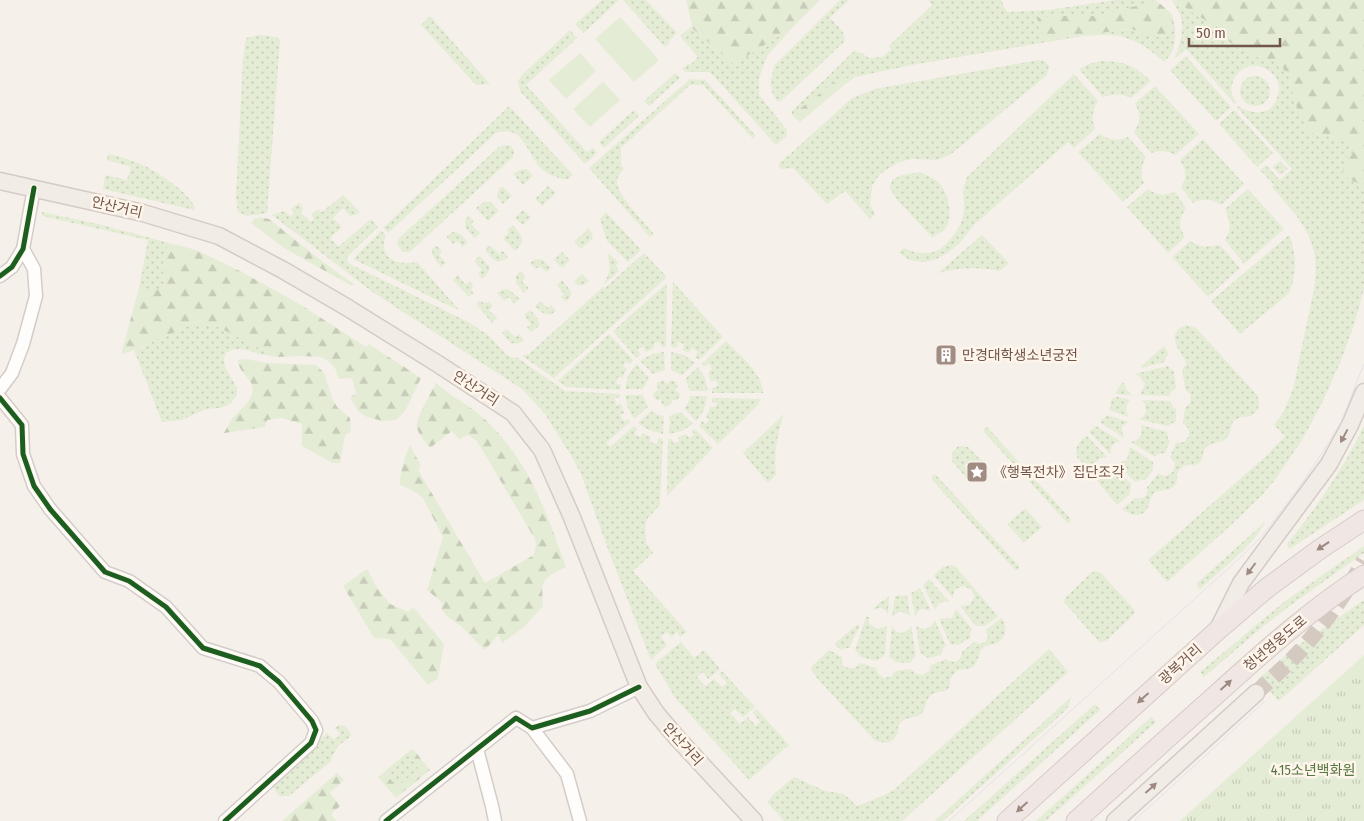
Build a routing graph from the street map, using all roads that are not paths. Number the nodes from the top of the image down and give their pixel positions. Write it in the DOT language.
graph roads {
  1 [pos="0,181"];
  2 [pos="34,188"];
  3 [pos="23,249"];
  4 [pos="0,276"];
  5 [pos="0,389"];
  6 [pos="1364,392"];
  7 [pos="0,398"];
  8 [pos="1364,520"];
  9 [pos="1364,575"];
  10 [pos="1218,630"];
  11 [pos="639,687"];
  12 [pos="1256,693"];
  13 [pos="532,728"];
  14 [pos="477,750"];
  15 [pos="225,821"];
  16 [pos="386,821"];
  17 [pos="495,821"];
  18 [pos="580,821"];
  19 [pos="754,821"];
  20 [pos="1007,821"];
  21 [pos="1076,821"];
  22 [pos="1115,821"];
  1 -- 2 [label="main road, 안산거리"];
  2 -- 3 [label="street"];
  2 -- 11 [label="main road, 안산거리"];
  3 -- 4 [label="street"];
  3 -- 5 [label="street"];
  6 -- 10 [label="main road, one-way"];
  7 -- 15 [label="street"];
  8 -- 10 [label="highway, 광복거리, one-way"];
  21 -- 9 [label="highway, 청년영웅도로, one-way"];
  10 -- 20 [label="highway, 광복거리, one-way"];
  11 -- 13 [label="street"];
  11 -- 19 [label="main road, 안산거리"];
  22 -- 12 [label="main road, one-way"];
  13 -- 14 [label="street"];
  13 -- 18 [label="street"];
  14 -- 16 [label="street"];
  14 -- 17 [label="street"];
}
